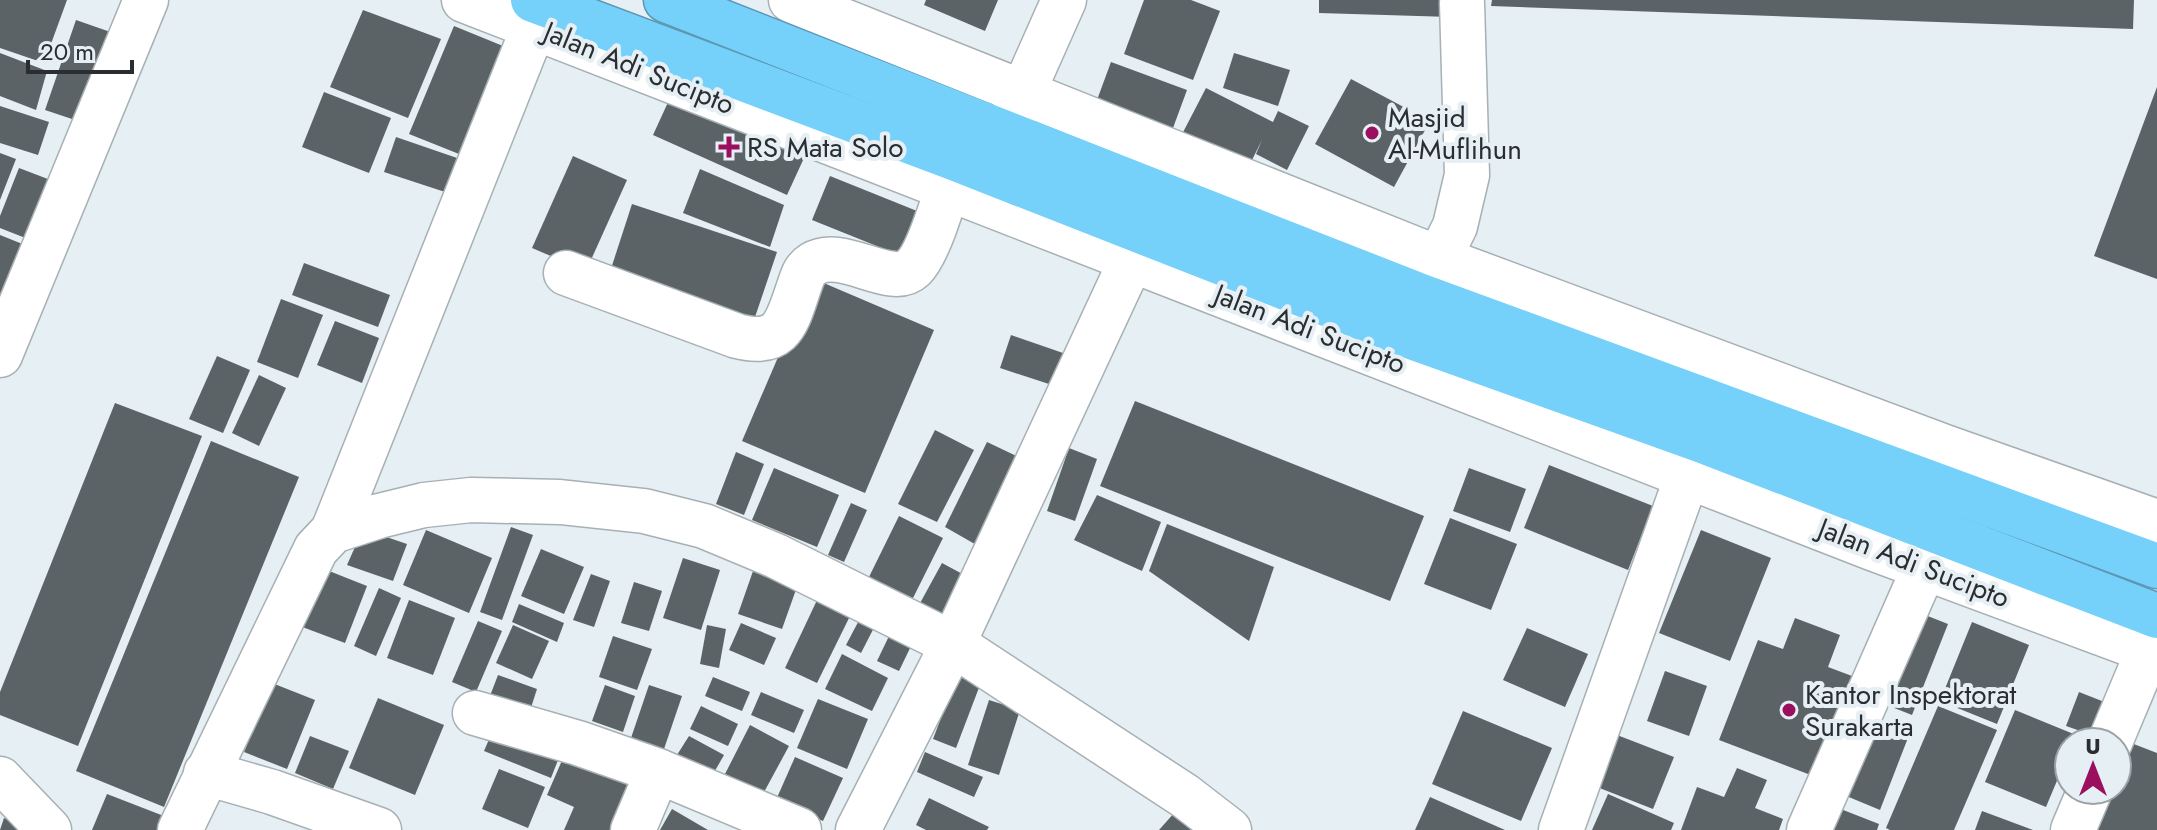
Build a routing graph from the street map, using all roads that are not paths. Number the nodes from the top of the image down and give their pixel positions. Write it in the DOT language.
graph roads {
  1 [pos="146,0"];
  2 [pos="464,0"];
  3 [pos="666,0"];
  4 [pos="1064,0"];
  5 [pos="803,2"];
  6 [pos="1462,3"];
  7 [pos="536,10"];
  8 [pos="792,48"];
  9 [pos="1024,91"];
  10 [pos="1004,134"];
  11 [pos="1169,151"];
  12 [pos="951,174"];
  13 [pos="1274,194"];
  14 [pos="1143,228"];
  15 [pos="1258,233"];
  16 [pos="566,273"];
  17 [pos="1421,296"];
  18 [pos="0,355"];
  19 [pos="1694,458"];
  20 [pos="2157,522"];
  21 [pos="333,531"];
  22 [pos="1939,531"];
  23 [pos="2157,566"];
  24 [pos="2155,638"];
  25 [pos="953,644"];
  26 [pos="475,713"];
  27 [pos="2117,726"];
  28 [pos="658,771"];
  29 [pos="206,773"];
  30 [pos="0,779"];
  31 [pos="2083,806"];
  32 [pos="49,830"];
  33 [pos="180,830"];
  34 [pos="379,830"];
  35 [pos="633,830"];
  36 [pos="799,830"];
  37 [pos="858,830"];
  38 [pos="1229,830"];
  39 [pos="1561,830"];
  40 [pos="1809,830"];
  41 [pos="2073,830"];
  1 -- 18 [label="street"];
  2 -- 7 [label="street, Jalan Adi Sucipto"];
  3 -- 8 [label="highway, Jalan Adi Sucipto"];
  4 -- 9 [label="street"];
  5 -- 8 [label="street"];
  5 -- 9 [label="street, Jalan Adi Sucipto"];
  6 -- 17 [label="street"];
  7 -- 12 [label="highway, Jalan Adi Sucipto"];
  7 -- 21 [label="street"];
  8 -- 10 [label="highway, Jalan Adi Sucipto"];
  9 -- 10 [label="street"];
  9 -- 11 [label="street, Jalan Adi Sucipto"];
  10 -- 14 [label="highway, Jalan Adi Sucipto"];
  11 -- 13 [label="street, Jalan Adi Sucipto"];
  11 -- 14 [label="street"];
  12 -- 14 [label="highway, Jalan Adi Sucipto"];
  12 -- 16 [label="street"];
  13 -- 15 [label="street"];
  13 -- 17 [label="street, Jalan Adi Sucipto"];
  14 -- 15 [label="highway, Jalan Adi Sucipto"];
  14 -- 17 [label="highway, Jalan Adi Sucipto"];
  14 -- 19 [label="street, Jalan Adi Sucipto"];
  14 -- 25 [label="street"];
  15 -- 17 [label="highway, Jalan Adi Sucipto"];
  17 -- 19 [label="highway, Jalan Adi Sucipto"];
  17 -- 20 [label="street, Jalan Adi Sucipto"];
  17 -- 22 [label="highway, Jalan Adi Sucipto"];
  19 -- 22 [label="highway, Jalan Adi Sucipto"];
  19 -- 39 [label="street"];
  21 -- 25 [label="street"];
  21 -- 29 [label="street"];
  22 -- 23 [label="highway, Jalan Adi Sucipto"];
  22 -- 24 [label="highway, Jalan Adi Sucipto"];
  22 -- 40 [label="street"];
  24 -- 27 [label="street"];
  25 -- 37 [label="street"];
  25 -- 38 [label="street"];
  26 -- 28 [label="street"];
  28 -- 35 [label="street"];
  28 -- 36 [label="street"];
  29 -- 33 [label="street"];
  29 -- 34 [label="street"];
  30 -- 32 [label="street"];
  31 -- 41 [label="street"];
}
